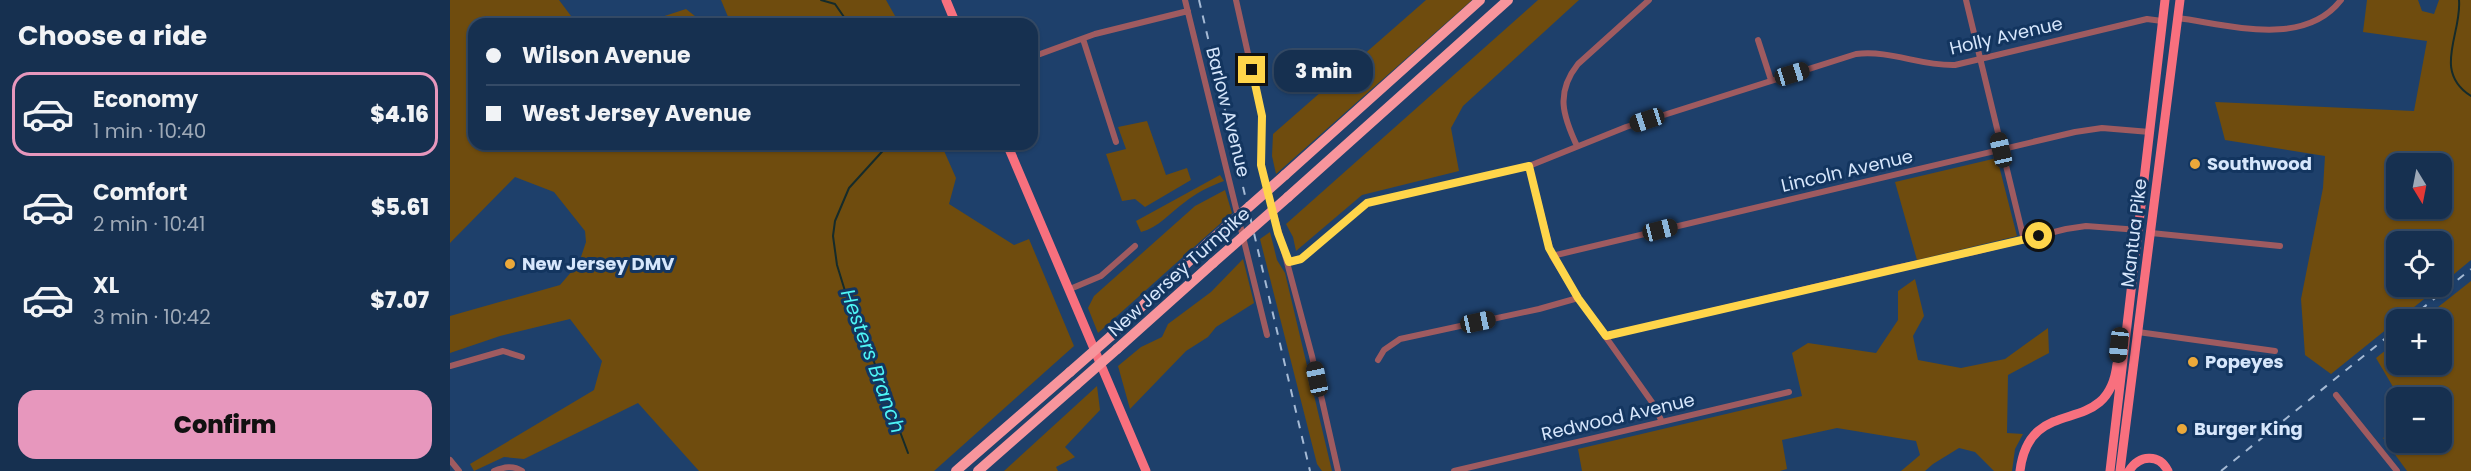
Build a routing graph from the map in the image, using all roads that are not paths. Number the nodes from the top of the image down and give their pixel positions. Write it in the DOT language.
graph roads {
  1 [pos="946,0"];
  2 [pos="1185,0"];
  3 [pos="1245,0"];
  4 [pos="1480,0"];
  5 [pos="1508,0"];
  6 [pos="1649,0"];
  7 [pos="1966,0"];
  8 [pos="2164,0"];
  9 [pos="2180,0"];
  10 [pos="2341,0"];
  11 [pos="1236,1"];
  12 [pos="1188,11"];
  13 [pos="954,18"];
  14 [pos="2178,18"];
  15 [pos="2162,21"];
  16 [pos="1083,39"];
  17 [pos="1758,40"];
  18 [pos="1038,55"];
  19 [pos="1980,58"];
  20 [pos="1771,80"];
  21 [pos="2150,132"];
  22 [pos="1116,142"];
  23 [pos="1577,146"];
  24 [pos="1010,150"];
  25 [pos="2001,150"];
  26 [pos="1529,166"];
  27 [pos="2139,230"];
  28 [pos="2151,232"];
  29 [pos="2024,240"];
  30 [pos="1135,246"];
  31 [pos="2280,246"];
  32 [pos="1552,256"];
  33 [pos="1289,262"];
  34 [pos="1070,289"];
  35 [pos="2131,295"];
  36 [pos="1578,298"];
  37 [pos="2138,332"];
  38 [pos="1267,335"];
  39 [pos="1606,336"];
  40 [pos="2275,351"];
  41 [pos="522,357"];
  42 [pos="1378,360"];
  43 [pos="450,366"];
  44 [pos="1789,392"];
  45 [pos="2336,395"];
  46 [pos="1662,422"];
  47 [pos="450,460"];
  48 [pos="459,471"];
  49 [pos="494,471"];
  50 [pos="522,471"];
  51 [pos="956,471"];
  52 [pos="978,471"];
  53 [pos="1146,471"];
  54 [pos="1338,471"];
  55 [pos="1454,471"];
  56 [pos="2020,471"];
  57 [pos="2110,471"];
  58 [pos="2120,471"];
  59 [pos="2129,471"];
  60 [pos="2168,471"];
  61 [pos="2397,471"];
  1 -- 13 [label="main road"];
  2 -- 12 [label="street, Barlow Avenue"];
  3 -- 11 [label="street"];
  4 -- 51 [label="highway, New Jersey Turnpike, bridge"];
  5 -- 52 [label="highway, New Jersey Turnpike, bridge"];
  6 -- 23 [label="street"];
  7 -- 19 [label="street"];
  8 -- 15 [label="main road, Mantua Pike"];
  9 -- 14 [label="main road, Mantua Pike"];
  10 -- 14 [label="street"];
  11 -- 33 [label="street"];
  12 -- 16 [label="street"];
  12 -- 38 [label="street, Barlow Avenue"];
  14 -- 28 [label="main road, Mantua Pike"];
  15 -- 19 [label="street, Holly Avenue"];
  15 -- 21 [label="main road, Mantua Pike"];
  16 -- 18 [label="street"];
  16 -- 22 [label="street"];
  17 -- 20 [label="street"];
  19 -- 20 [label="street, Holly Avenue"];
  19 -- 25 [label="street"];
  20 -- 23 [label="street, Holly Avenue"];
  21 -- 25 [label="street, Lincoln Avenue"];
  21 -- 27 [label="main road, Mantua Pike"];
  23 -- 26 [label="street, Holly Avenue"];
  24 -- 34 [label="main road"];
  25 -- 29 [label="street"];
  25 -- 32 [label="street, Lincoln Avenue"];
  26 -- 32 [label="street"];
  26 -- 33 [label="street, Holly Avenue"];
  27 -- 29 [label="street"];
  27 -- 35 [label="main road, Mantua Pike"];
  28 -- 31 [label="street"];
  28 -- 37 [label="main road, Mantua Pike"];
  29 -- 39 [label="street"];
  30 -- 34 [label="street"];
  32 -- 36 [label="street"];
  33 -- 54 [label="street"];
  34 -- 53 [label="main road"];
  35 -- 56 [label="main road"];
  35 -- 57 [label="main road, Mantua Pike"];
  36 -- 39 [label="street"];
  36 -- 42 [label="street"];
  37 -- 40 [label="street"];
  37 -- 58 [label="main road, Mantua Pike"];
  39 -- 46 [label="street"];
  41 -- 43 [label="street"];
  44 -- 46 [label="street, Redwood Avenue"];
  45 -- 61 [label="street"];
  46 -- 55 [label="street, Redwood Avenue"];
  47 -- 48 [label="street"];
  49 -- 50 [label="street"];
  59 -- 60 [label="main road"];
}
